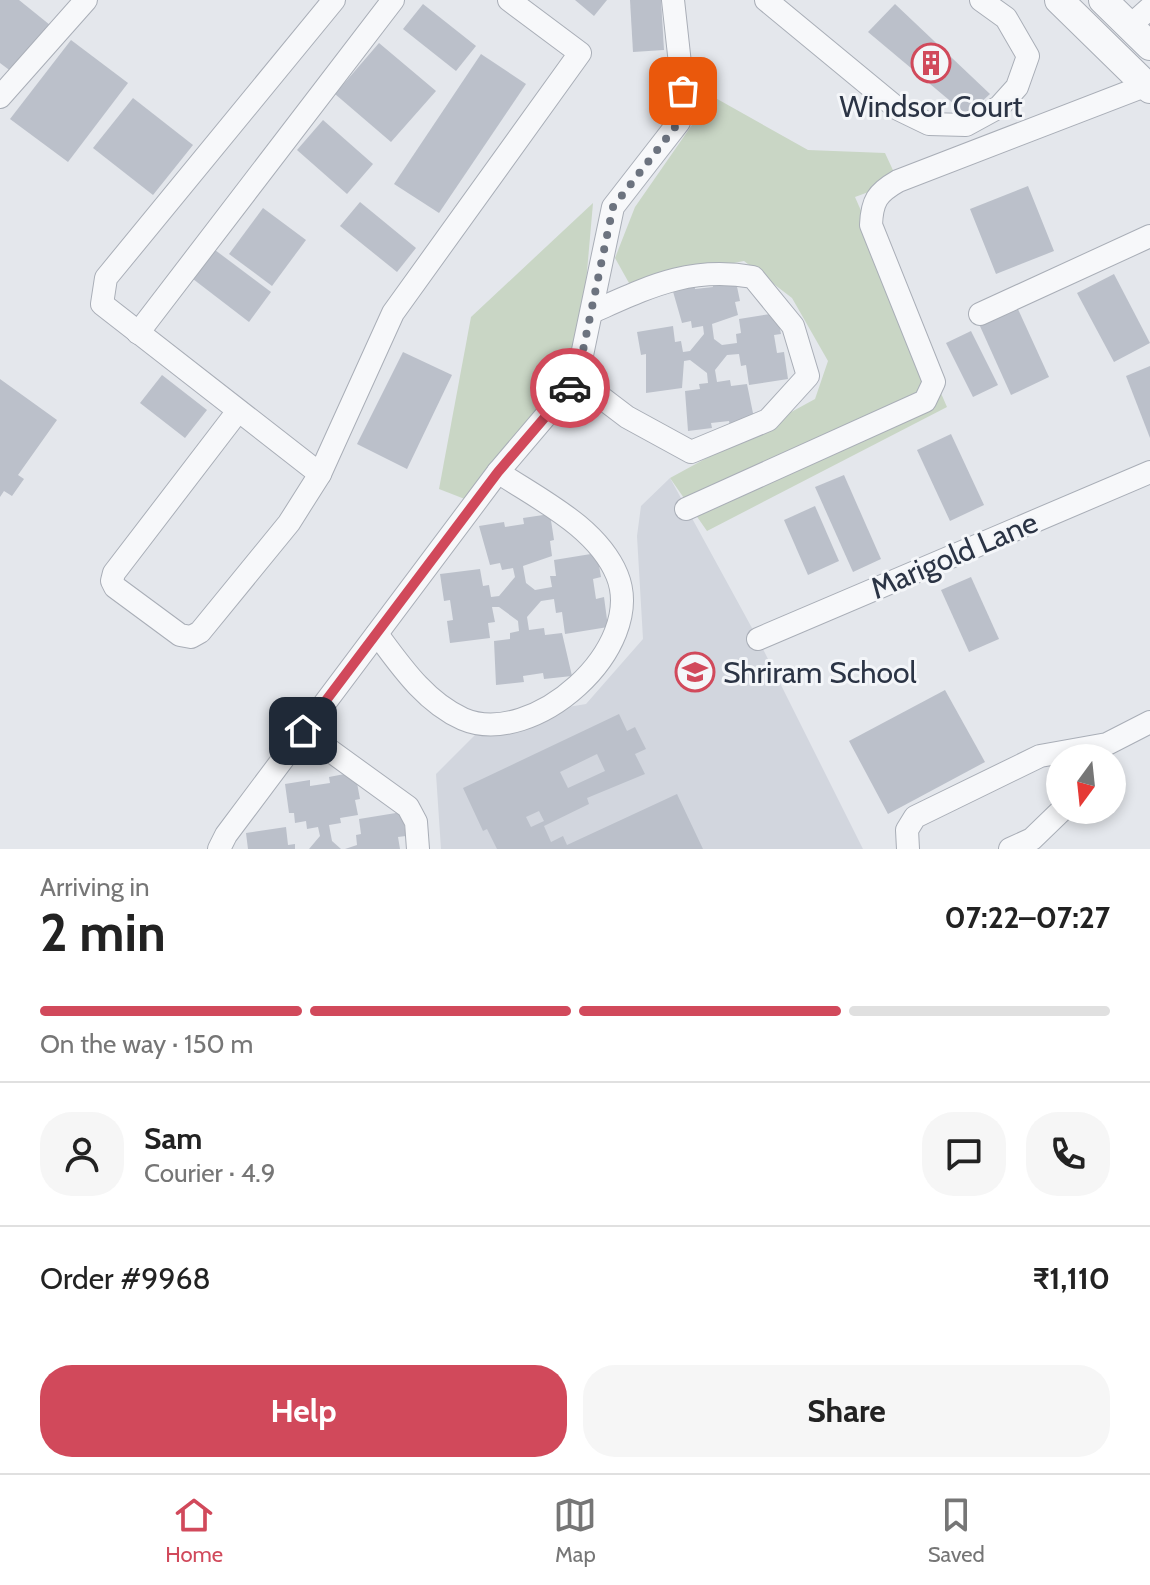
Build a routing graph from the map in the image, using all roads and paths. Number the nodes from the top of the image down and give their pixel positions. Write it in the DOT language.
graph roads {
  1 [pos="86,0"];
  2 [pos="334,0"];
  3 [pos="393,0"];
  4 [pos="509,0"];
  5 [pos="673,0"];
  6 [pos="766,0"];
  7 [pos="981,0"];
  8 [pos="1059,0"];
  9 [pos="1103,0"];
  10 [pos="1143,27"];
  11 [pos="1148,87"];
  12 [pos="0,97"];
  13 [pos="1150,236"];
  14 [pos="592,312"];
  15 [pos="980,314"];
  16 [pos="138,333"];
  17 [pos="577,379"];
  18 [pos="238,411"];
  19 [pos="498,472"];
  20 [pos="1150,472"];
  21 [pos="320,474"];
  22 [pos="686,509"];
  23 [pos="377,634"];
  24 [pos="758,639"];
  25 [pos="1150,722"];
  26 [pos="303,731"];
  27 [pos="1114,744"];
  28 [pos="1046,756"];
  29 [pos="1048,824"];
  30 [pos="219,849"];
  31 [pos="418,849"];
  32 [pos="908,849"];
  33 [pos="1010,849"];
  1 -- 12 [label="street"];
  2 -- 16 [label="street"];
  3 -- 16 [label="street"];
  4 -- 21 [label="street"];
  5 -- 14 [label="street"];
  6 -- 7 [label="street"];
  8 -- 11 [label="street"];
  9 -- 10 [label="street"];
  11 -- 22 [label="street"];
  13 -- 15 [label="street"];
  14 -- 17 [label="street"];
  14 -- 17 [label="street"];
  16 -- 18 [label="street"];
  17 -- 19 [label="street"];
  18 -- 21 [label="street"];
  18 -- 21 [label="street"];
  19 -- 23 [label="street"];
  19 -- 23 [label="street"];
  20 -- 24 [label="street, Marigold Lane"];
  23 -- 26 [label="street"];
  25 -- 27 [label="street"];
  26 -- 30 [label="street"];
  26 -- 31 [label="street"];
  28 -- 32 [label="street"];
  29 -- 33 [label="street"];
}
